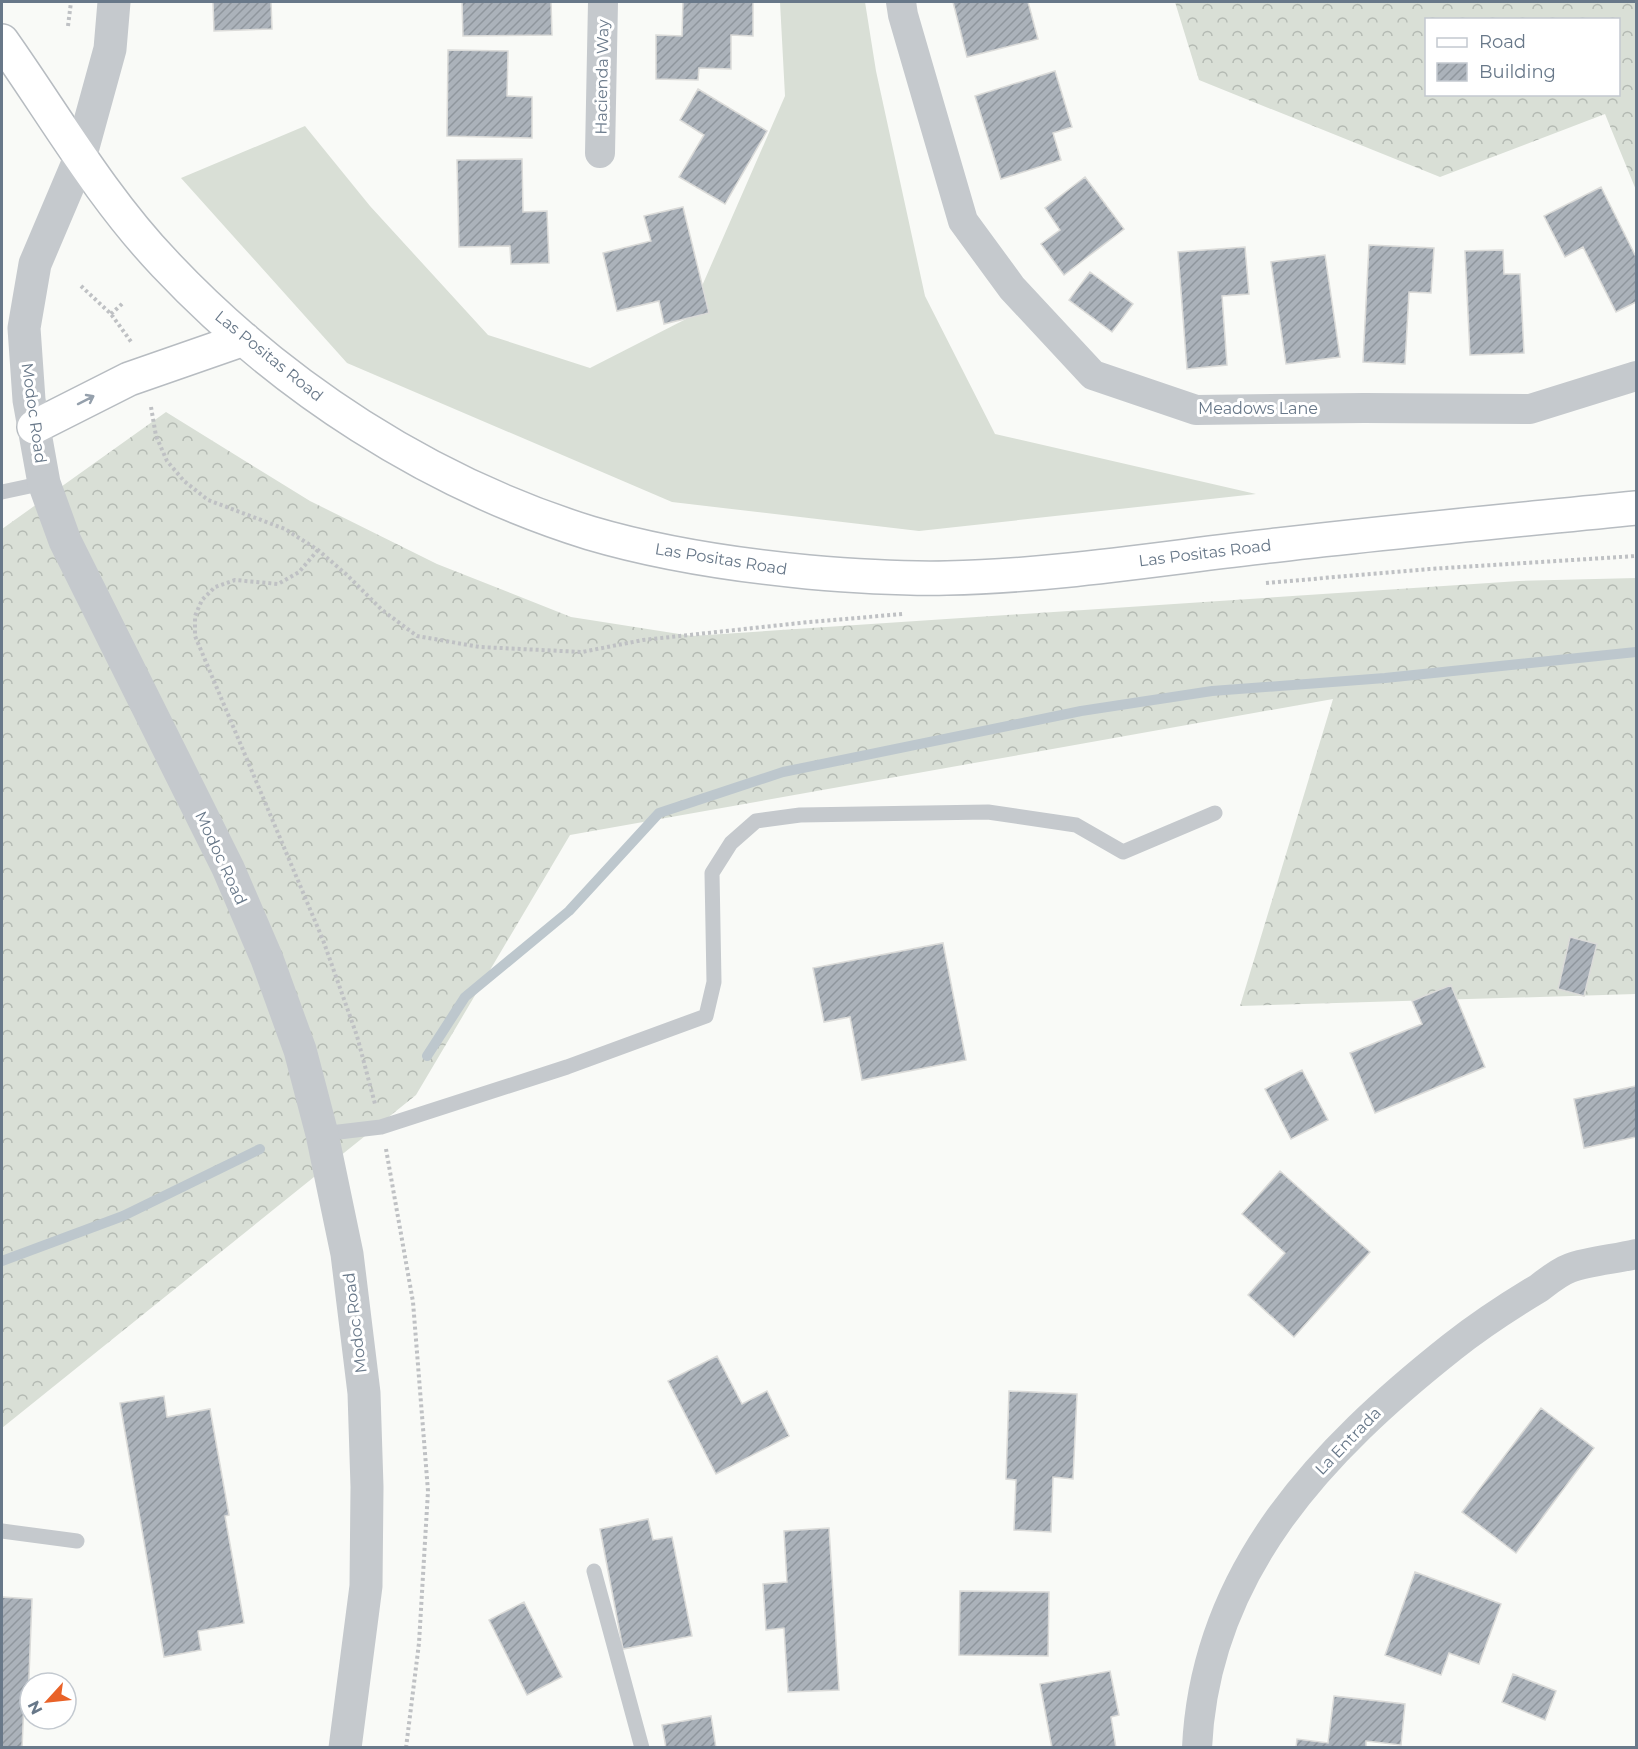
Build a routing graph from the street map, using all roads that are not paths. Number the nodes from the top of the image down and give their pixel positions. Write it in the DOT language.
graph roads {
  1 [pos="114,2"];
  2 [pos="603,2"];
  3 [pos="901,2"];
  4 [pos="2,40"];
  5 [pos="600,153"];
  6 [pos="80,158"];
  7 [pos="244,339"];
  8 [pos="1636,376"];
  9 [pos="34,427"];
  10 [pos="44,483"];
  11 [pos="2,492"];
  12 [pos="1636,508"];
  13 [pos="1215,813"];
  14 [pos="322,1134"];
  15 [pos="1636,1254"];
  16 [pos="2,1531"];
  17 [pos="78,1540"];
  18 [pos="594,1571"];
  19 [pos="345,1748"];
  20 [pos="642,1748"];
  21 [pos="1197,1748"];
  1 -- 6 [label="street, Modoc Road"];
  2 -- 5 [label="street, Hacienda Way"];
  3 -- 8 [label="street, Meadows Lane"];
  4 -- 6 [label="main road, Las Positas Road"];
  6 -- 7 [label="main road, Las Positas Road"];
  6 -- 9 [label="street, Modoc Road"];
  9 -- 7 [label="main road, one-way"];
  7 -- 12 [label="main road, Las Positas Road"];
  9 -- 10 [label="street, Modoc Road"];
  10 -- 11 [label="lane"];
  10 -- 14 [label="street, Modoc Road"];
  13 -- 14 [label="lane"];
  14 -- 19 [label="street, Modoc Road"];
  15 -- 21 [label="street, La Entrada"];
  16 -- 17 [label="lane"];
  18 -- 20 [label="lane"];
}
